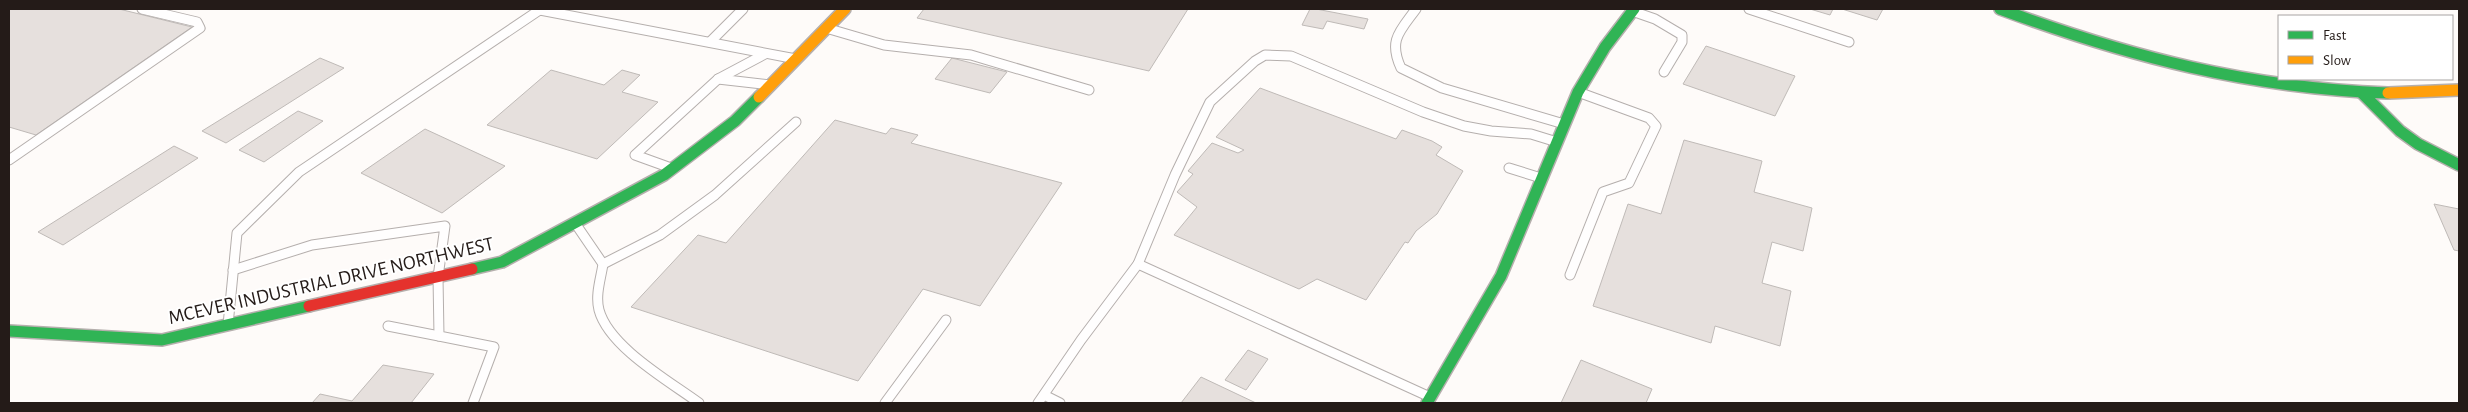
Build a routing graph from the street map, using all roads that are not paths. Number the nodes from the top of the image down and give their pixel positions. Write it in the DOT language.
graph roads {
  1 [pos="142,9"];
  2 [pos="540,9"];
  3 [pos="743,9"];
  4 [pos="845,9"];
  5 [pos="1416,9"];
  6 [pos="1749,9"];
  7 [pos="2000,9"];
  8 [pos="1633,10"];
  9 [pos="826,28"];
  10 [pos="710,42"];
  11 [pos="1850,42"];
  12 [pos="766,53"];
  13 [pos="796,59"];
  14 [pos="1664,72"];
  15 [pos="718,79"];
  16 [pos="770,85"];
  17 [pos="1089,90"];
  18 [pos="2459,90"];
  19 [pos="1578,92"];
  20 [pos="2362,92"];
  21 [pos="796,122"];
  22 [pos="1564,124"];
  23 [pos="1557,142"];
  24 [pos="9,160"];
  25 [pos="2459,165"];
  26 [pos="673,168"];
  27 [pos="1509,168"];
  28 [pos="1541,178"];
  29 [pos="575,223"];
  30 [pos="603,264"];
  31 [pos="1138,264"];
  32 [pos="233,270"];
  33 [pos="1570,275"];
  34 [pos="438,277"];
  35 [pos="946,320"];
  36 [pos="228,325"];
  37 [pos="388,326"];
  38 [pos="9,332"];
  39 [pos="439,336"];
  40 [pos="1041,399"];
  41 [pos="1428,400"];
  42 [pos="473,403"];
  43 [pos="699,403"];
  44 [pos="886,403"];
  45 [pos="1060,403"];
  1 -- 24 [label="lane"];
  2 -- 10 [label="lane"];
  2 -- 32 [label="lane"];
  3 -- 10 [label="lane"];
  4 -- 9 [label="street, MCEVER INDUSTRIAL DRIVE NORTHWEST"];
  5 -- 22 [label="lane"];
  6 -- 11 [label="lane"];
  7 -- 20 [label="street"];
  8 -- 14 [label="lane"];
  8 -- 19 [label="street"];
  9 -- 13 [label="street, MCEVER INDUSTRIAL DRIVE NORTHWEST"];
  9 -- 17 [label="lane"];
  10 -- 12 [label="lane"];
  12 -- 13 [label="lane"];
  12 -- 15 [label="lane"];
  13 -- 16 [label="street, MCEVER INDUSTRIAL DRIVE NORTHWEST"];
  15 -- 16 [label="lane"];
  15 -- 26 [label="lane"];
  16 -- 26 [label="street, MCEVER INDUSTRIAL DRIVE NORTHWEST"];
  18 -- 20 [label="street"];
  19 -- 22 [label="street"];
  19 -- 33 [label="lane"];
  20 -- 25 [label="street"];
  21 -- 30 [label="lane"];
  22 -- 23 [label="street"];
  23 -- 28 [label="street"];
  23 -- 31 [label="lane"];
  26 -- 29 [label="street, MCEVER INDUSTRIAL DRIVE NORTHWEST"];
  27 -- 28 [label="lane"];
  28 -- 41 [label="street"];
  29 -- 30 [label="lane"];
  29 -- 34 [label="street, MCEVER INDUSTRIAL DRIVE NORTHWEST"];
  30 -- 43 [label="lane"];
  31 -- 40 [label="lane"];
  31 -- 41 [label="lane"];
  32 -- 34 [label="lane"];
  32 -- 36 [label="lane"];
  34 -- 36 [label="street, MCEVER INDUSTRIAL DRIVE NORTHWEST"];
  34 -- 39 [label="lane"];
  35 -- 44 [label="lane"];
  36 -- 38 [label="street, MCEVER INDUSTRIAL DRIVE NORTHWEST"];
  37 -- 39 [label="lane"];
  39 -- 42 [label="lane"];
  40 -- 45 [label="lane"];
}
